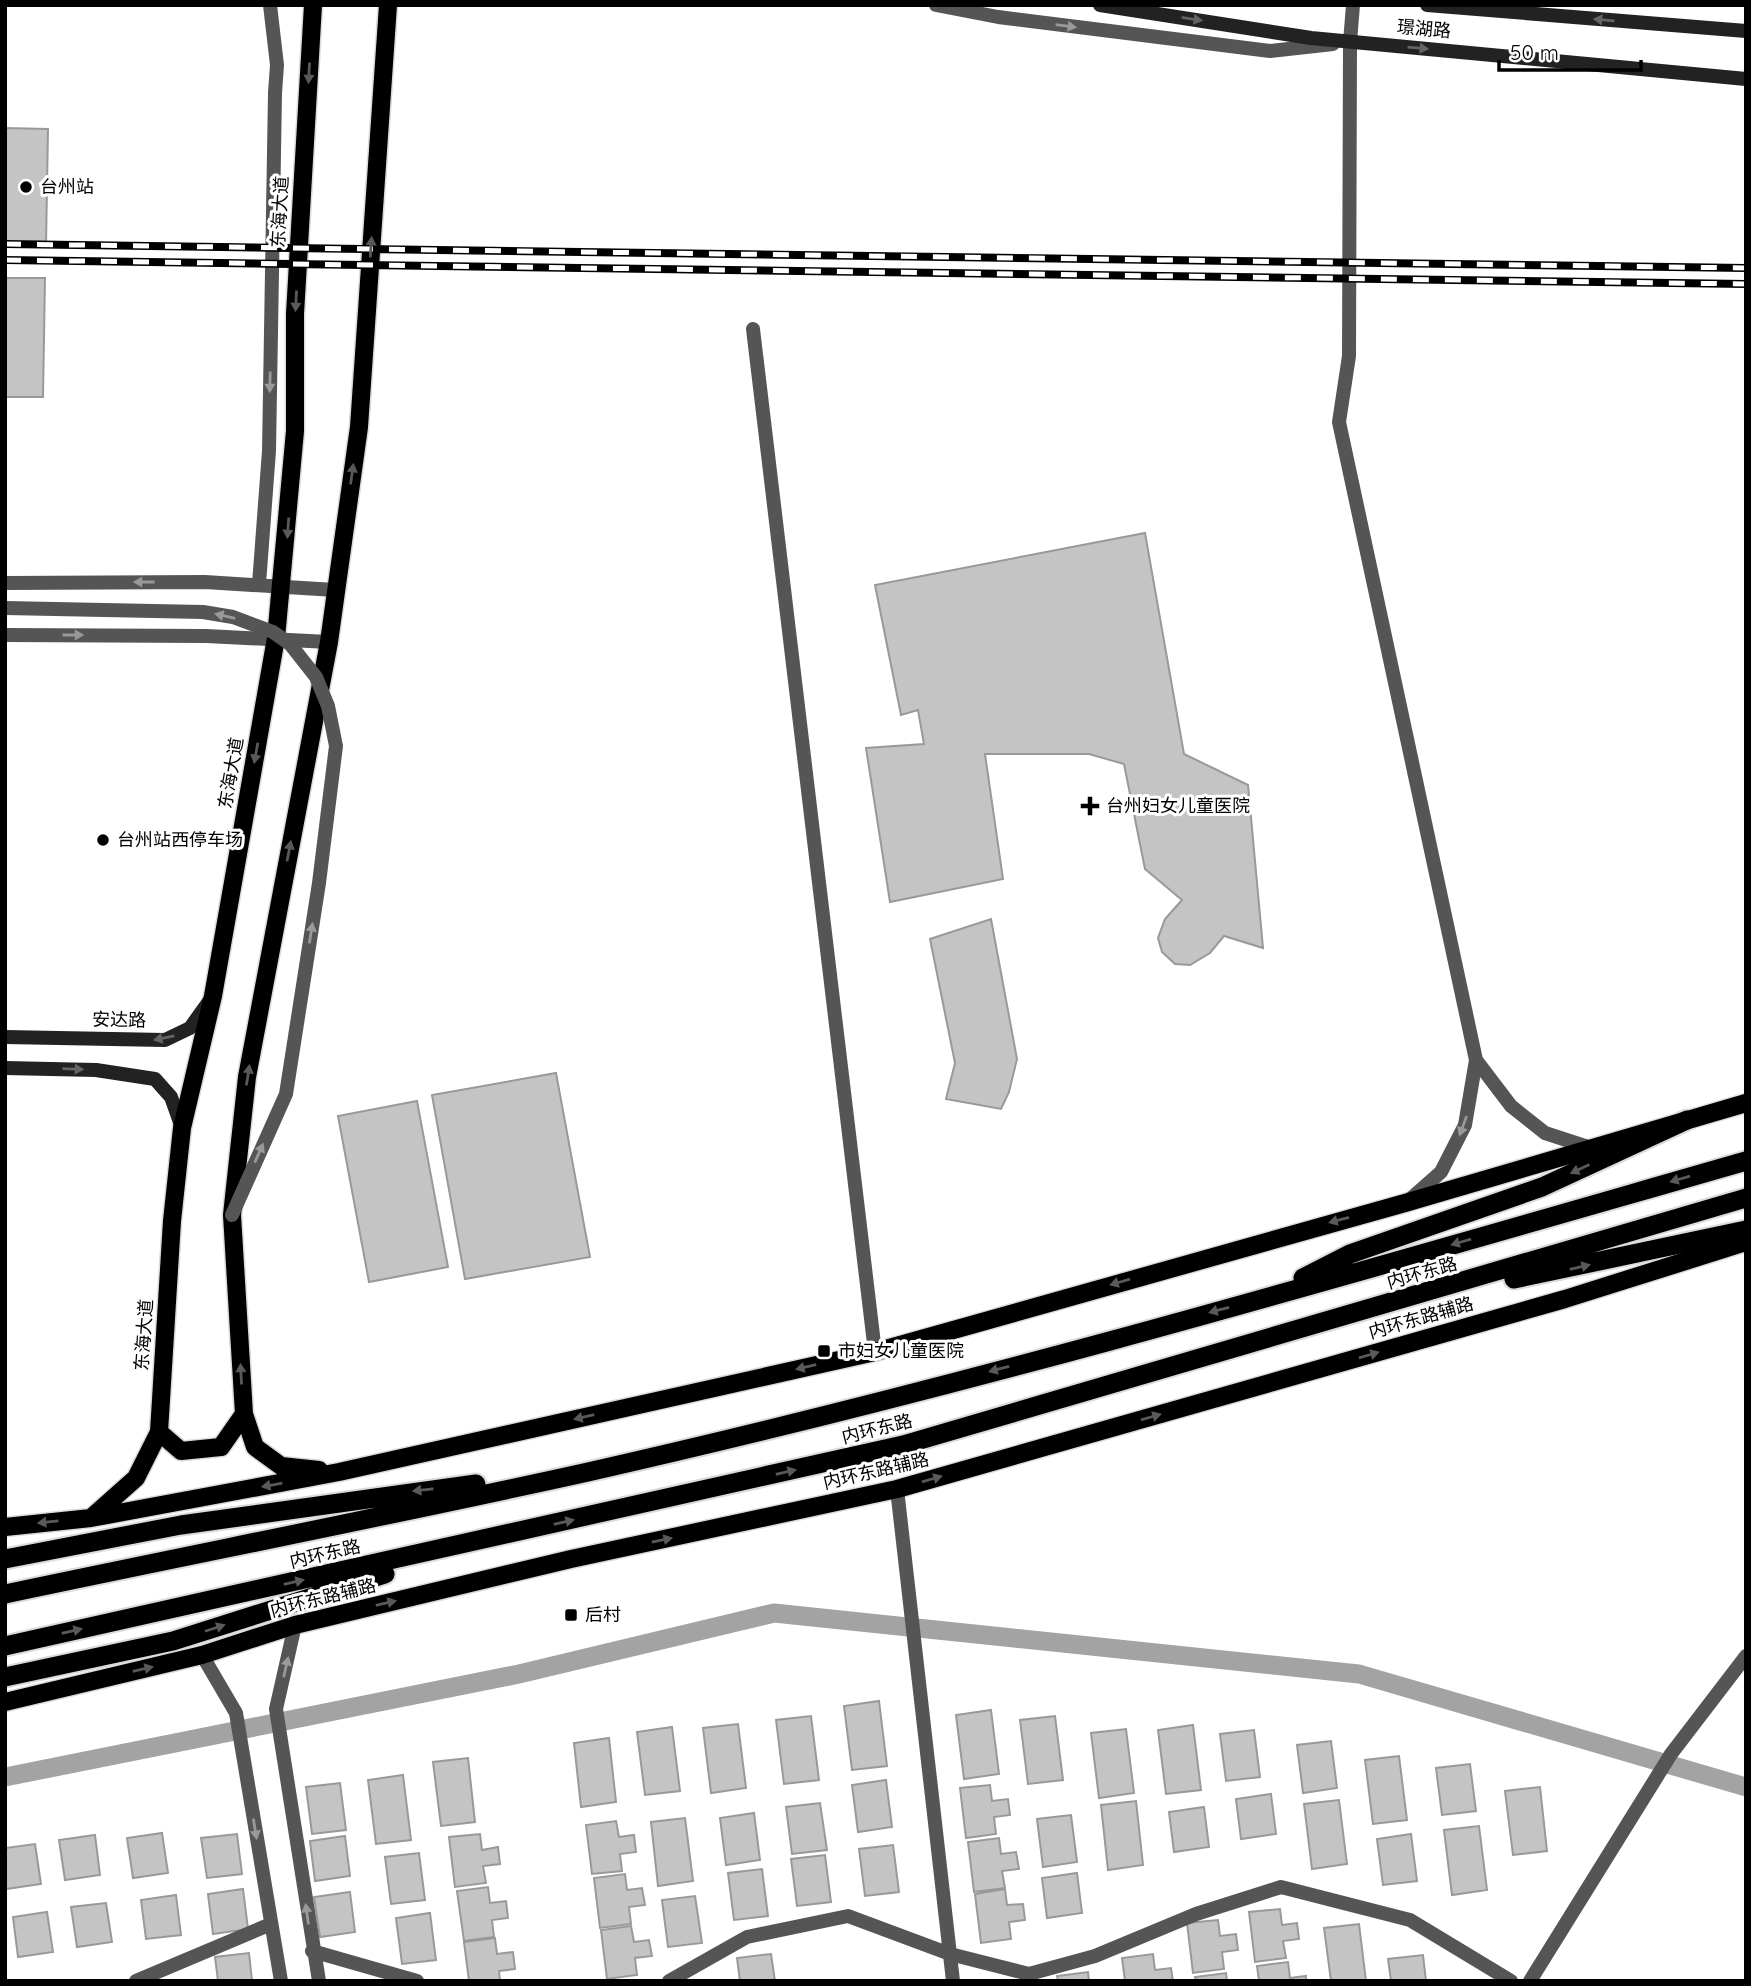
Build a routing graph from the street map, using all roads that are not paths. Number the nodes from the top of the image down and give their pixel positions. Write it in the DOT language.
graph roads {
  1 [pos="270,5"];
  2 [pos="313,5"];
  3 [pos="388,5"];
  4 [pos="936,5"];
  5 [pos="1100,5"];
  6 [pos="1353,5"];
  7 [pos="1427,5"];
  8 [pos="1746,31"];
  9 [pos="1350,42"];
  10 [pos="1746,79"];
  11 [pos="752,329"];
  12 [pos="5,583"];
  13 [pos="259,584"];
  14 [pos="283,586"];
  15 [pos="335,590"];
  16 [pos="5,608"];
  17 [pos="5,635"];
  18 [pos="276,638"];
  19 [pos="329,642"];
  20 [pos="213,996"];
  21 [pos="5,1037"];
  22 [pos="1476,1060"];
  23 [pos="5,1068"];
  24 [pos="1746,1103"];
  25 [pos="1687,1120"];
  26 [pos="182,1128"];
  27 [pos="1588,1147"];
  28 [pos="1746,1161"];
  29 [pos="1746,1198"];
  30 [pos="1405,1203"];
  31 [pos="232,1215"];
  32 [pos="1746,1230"];
  33 [pos="1746,1242"];
  34 [pos="1440,1290"];
  35 [pos="1267,1298"];
  36 [pos="874,1352"];
  37 [pos="244,1414"];
  38 [pos="159,1432"];
  39 [pos="340,1472"];
  40 [pos="589,1472"];
  41 [pos="897,1489"];
  42 [pos="91,1518"];
  43 [pos="5,1527"];
  44 [pos="522,1532"];
  45 [pos="5,1559"];
  46 [pos="5,1594"];
  47 [pos="295,1625"];
  48 [pos="5,1646"];
  49 [pos="202,1655"];
  50 [pos="1746,1656"];
  51 [pos="5,1677"];
  52 [pos="5,1702"];
  53 [pos="271,1924"];
  54 [pos="312,1951"];
  55 [pos="950,1954"];
  56 [pos="136,1981"];
  57 [pos="281,1981"];
  58 [pos="318,1981"];
  59 [pos="417,1981"];
  60 [pos="669,1981"];
  61 [pos="953,1981"];
  62 [pos="1511,1981"];
  63 [pos="1530,1981"];
  1 -- 13 [label="street, one-way, bridge"];
  2 -- 14 [label="main road, 东海大道, one-way"];
  15 -- 3 [label="main road, one-way"];
  4 -- 9 [label="street, one-way"];
  5 -- 9 [label="main road, 璟湖路, one-way"];
  6 -- 9 [label="street"];
  8 -- 7 [label="main road, 璟湖路, one-way"];
  9 -- 10 [label="main road, 璟湖路, one-way"];
  9 -- 22 [label="street"];
  11 -- 36 [label="street"];
  13 -- 12 [label="street, one-way"];
  13 -- 14 [label="street"];
  14 -- 15 [label="street"];
  14 -- 18 [label="main road, 东海大道"];
  15 -- 19 [label="main road"];
  31 -- 16 [label="street, one-way, bridge"];
  17 -- 18 [label="street, one-way"];
  18 -- 19 [label="street"];
  18 -- 20 [label="main road, 东海大道, one-way"];
  31 -- 19 [label="main road, one-way"];
  20 -- 21 [label="main road, 安达路, one-way"];
  20 -- 26 [label="main road, 东海大道"];
  22 -- 27 [label="street"];
  22 -- 30 [label="street, one-way"];
  23 -- 26 [label="main road, one-way"];
  24 -- 25 [label="main road"];
  25 -- 27 [label="main road"];
  25 -- 35 [label="highway, one-way"];
  26 -- 38 [label="main road, 东海大道"];
  27 -- 30 [label="main road"];
  28 -- 35 [label="highway, 内环东路, one-way"];
  29 -- 34 [label="highway, 内环东路"];
  30 -- 36 [label="main road, one-way"];
  37 -- 31 [label="main road, one-way"];
  34 -- 32 [label="highway, one-way"];
  41 -- 33 [label="main road, 内环东路辅路, one-way"];
  44 -- 34 [label="highway, 内环东路, one-way"];
  35 -- 40 [label="highway, 内环东路, one-way"];
  36 -- 39 [label="main road, one-way"];
  37 -- 38 [label="main road"];
  37 -- 39 [label="main road"];
  38 -- 42 [label="main road, 东海大道"];
  39 -- 42 [label="main road, one-way"];
  40 -- 45 [label="highway, one-way"];
  40 -- 46 [label="highway, 内环东路"];
  47 -- 41 [label="main road, 内环东路辅路, one-way"];
  41 -- 55 [label="street"];
  42 -- 43 [label="main road, one-way"];
  48 -- 44 [label="highway, 内环东路, one-way"];
  51 -- 44 [label="highway, one-way"];
  47 -- 49 [label="main road, 内环东路辅路"];
  54 -- 47 [label="street, one-way"];
  52 -- 49 [label="main road, 内环东路辅路, one-way"];
  49 -- 53 [label="street, one-way"];
  50 -- 63 [label="street"];
  53 -- 56 [label="street"];
  53 -- 57 [label="street"];
  54 -- 58 [label="street"];
  54 -- 59 [label="street"];
  55 -- 60 [label="street"];
  55 -- 61 [label="street"];
  55 -- 62 [label="street"];
}
